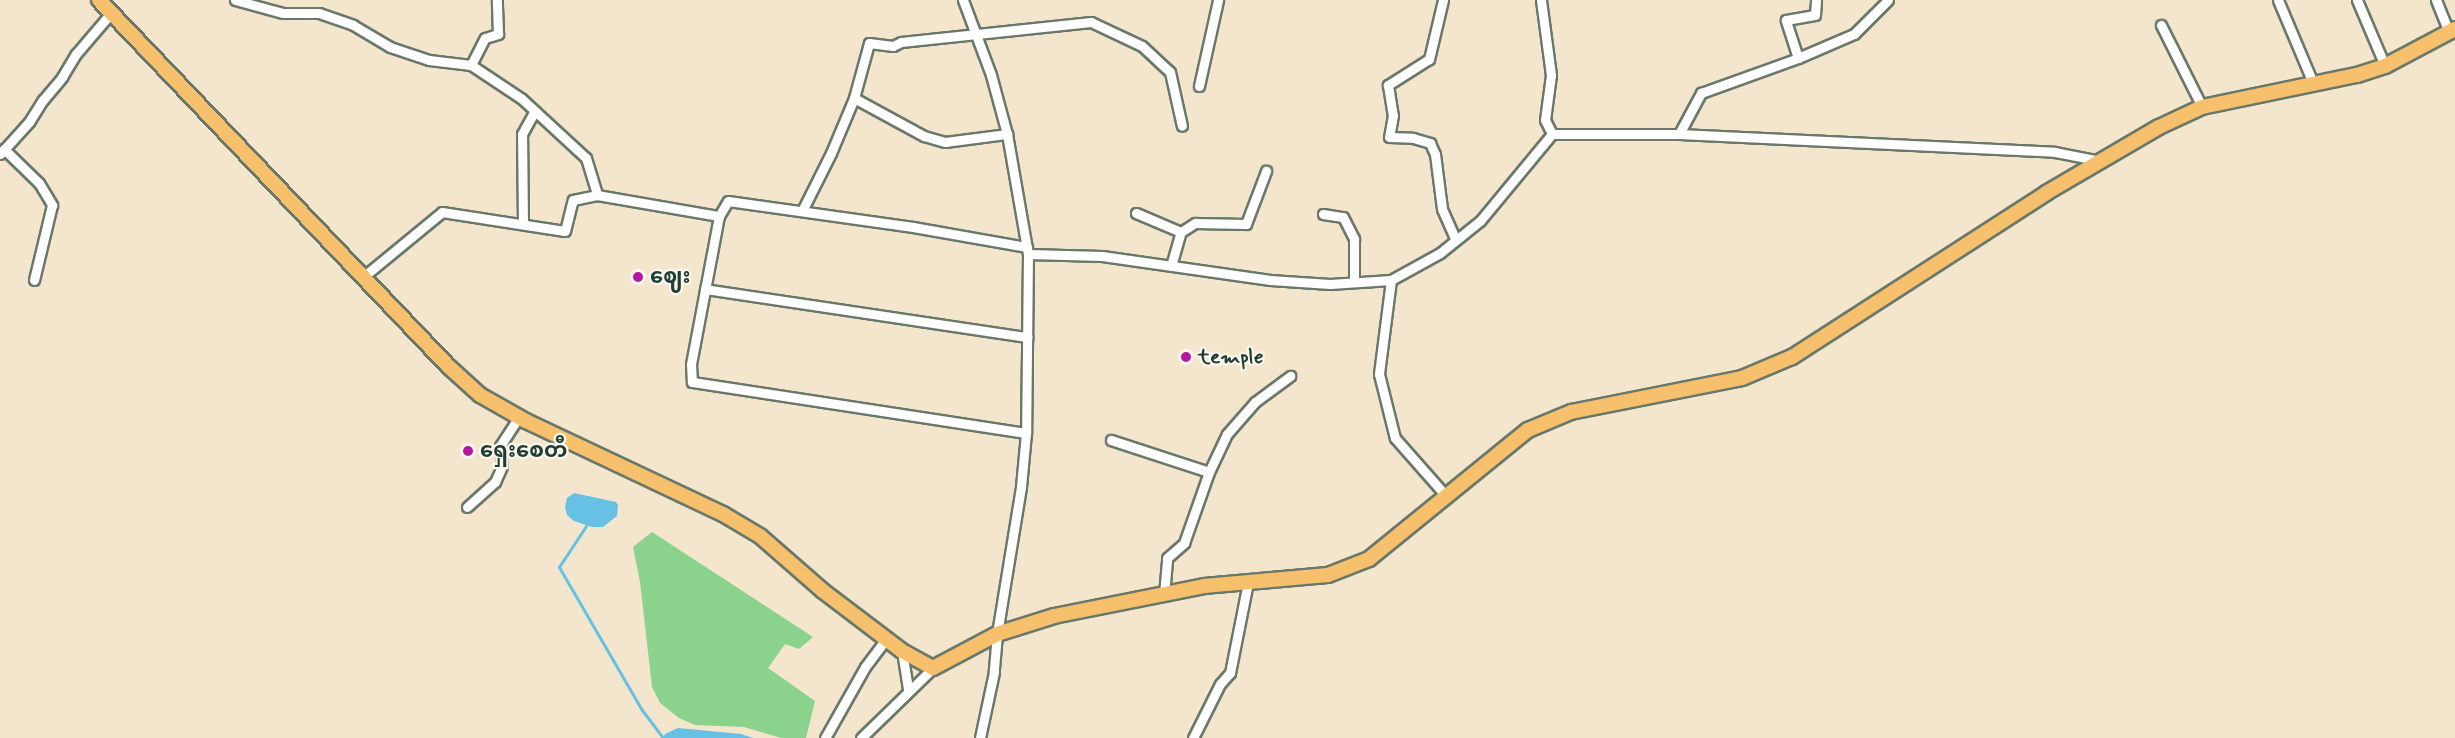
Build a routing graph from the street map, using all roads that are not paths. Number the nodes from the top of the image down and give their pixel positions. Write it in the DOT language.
graph roads {
  1 [pos="99,0"];
  2 [pos="235,0"];
  3 [pos="496,0"];
  4 [pos="963,0"];
  5 [pos="1218,0"];
  6 [pos="1443,0"];
  7 [pos="1541,0"];
  8 [pos="1816,0"];
  9 [pos="1888,0"];
  10 [pos="2278,0"];
  11 [pos="2357,0"];
  12 [pos="2436,0"];
  13 [pos="111,13"];
  14 [pos="2161,25"];
  15 [pos="2452,30"];
  16 [pos="975,33"];
  17 [pos="1798,58"];
  18 [pos="471,65"];
  19 [pos="2385,66"];
  20 [pos="2313,83"];
  21 [pos="1199,86"];
  22 [pos="854,98"];
  23 [pos="2202,107"];
  24 [pos="535,111"];
  25 [pos="1182,126"];
  26 [pos="1006,134"];
  27 [pos="1552,134"];
  28 [pos="1680,134"];
  29 [pos="2,152"];
  30 [pos="2101,161"];
  31 [pos="1266,171"];
  32 [pos="597,195"];
  33 [pos="802,212"];
  34 [pos="1136,213"];
  35 [pos="1323,214"];
  36 [pos="719,216"];
  37 [pos="523,224"];
  38 [pos="1181,232"];
  39 [pos="1456,240"];
  40 [pos="1028,250"];
  41 [pos="1171,266"];
  42 [pos="363,277"];
  43 [pos="34,280"];
  44 [pos="1391,280"];
  45 [pos="1354,282"];
  46 [pos="705,289"];
  47 [pos="1027,337"];
  48 [pos="1290,376"];
  49 [pos="519,417"];
  50 [pos="1026,433"];
  51 [pos="1111,440"];
  52 [pos="1209,472"];
  53 [pos="1447,497"];
  54 [pos="467,507"];
  55 [pos="1248,582"];
  56 [pos="1164,595"];
  57 [pos="997,634"];
  58 [pos="886,639"];
  59 [pos="902,651"];
  60 [pos="933,668"];
  61 [pos="908,690"];
  62 [pos="825,738"];
  63 [pos="861,738"];
  64 [pos="980,738"];
  65 [pos="1193,738"];
  1 -- 13 [label="highway"];
  2 -- 18 [label="street"];
  3 -- 18 [label="street"];
  4 -- 16 [label="street"];
  5 -- 21 [label="street"];
  6 -- 39 [label="street"];
  7 -- 27 [label="street"];
  8 -- 17 [label="street"];
  9 -- 17 [label="street"];
  10 -- 20 [label="street"];
  11 -- 19 [label="street"];
  12 -- 15 [label="street"];
  13 -- 29 [label="street"];
  13 -- 42 [label="highway"];
  14 -- 23 [label="street"];
  15 -- 19 [label="highway"];
  16 -- 22 [label="street"];
  16 -- 25 [label="street"];
  16 -- 26 [label="street"];
  17 -- 28 [label="street"];
  18 -- 24 [label="street"];
  19 -- 20 [label="highway"];
  20 -- 23 [label="highway"];
  22 -- 26 [label="street"];
  22 -- 33 [label="street"];
  23 -- 30 [label="highway"];
  24 -- 32 [label="street"];
  24 -- 37 [label="street"];
  26 -- 40 [label="street"];
  27 -- 28 [label="street"];
  27 -- 39 [label="street"];
  28 -- 30 [label="street"];
  29 -- 43 [label="street"];
  30 -- 53 [label="highway"];
  31 -- 38 [label="street"];
  32 -- 36 [label="street"];
  32 -- 37 [label="street"];
  33 -- 36 [label="street"];
  33 -- 40 [label="street"];
  34 -- 38 [label="street"];
  35 -- 45 [label="street"];
  36 -- 46 [label="street"];
  37 -- 42 [label="street"];
  38 -- 41 [label="street"];
  39 -- 44 [label="street"];
  40 -- 41 [label="street"];
  40 -- 47 [label="street"];
  41 -- 45 [label="street"];
  42 -- 49 [label="highway"];
  44 -- 45 [label="street"];
  44 -- 53 [label="street"];
  46 -- 47 [label="street"];
  46 -- 50 [label="street"];
  47 -- 50 [label="street"];
  48 -- 52 [label="street"];
  49 -- 54 [label="street"];
  49 -- 58 [label="highway"];
  50 -- 57 [label="street"];
  51 -- 52 [label="street"];
  52 -- 56 [label="street"];
  53 -- 55 [label="highway"];
  55 -- 56 [label="highway"];
  55 -- 65 [label="street"];
  56 -- 57 [label="highway"];
  57 -- 60 [label="highway"];
  57 -- 64 [label="street"];
  58 -- 59 [label="highway"];
  58 -- 62 [label="street"];
  59 -- 60 [label="highway"];
  59 -- 61 [label="street"];
  60 -- 61 [label="street"];
  61 -- 63 [label="street"];
}
